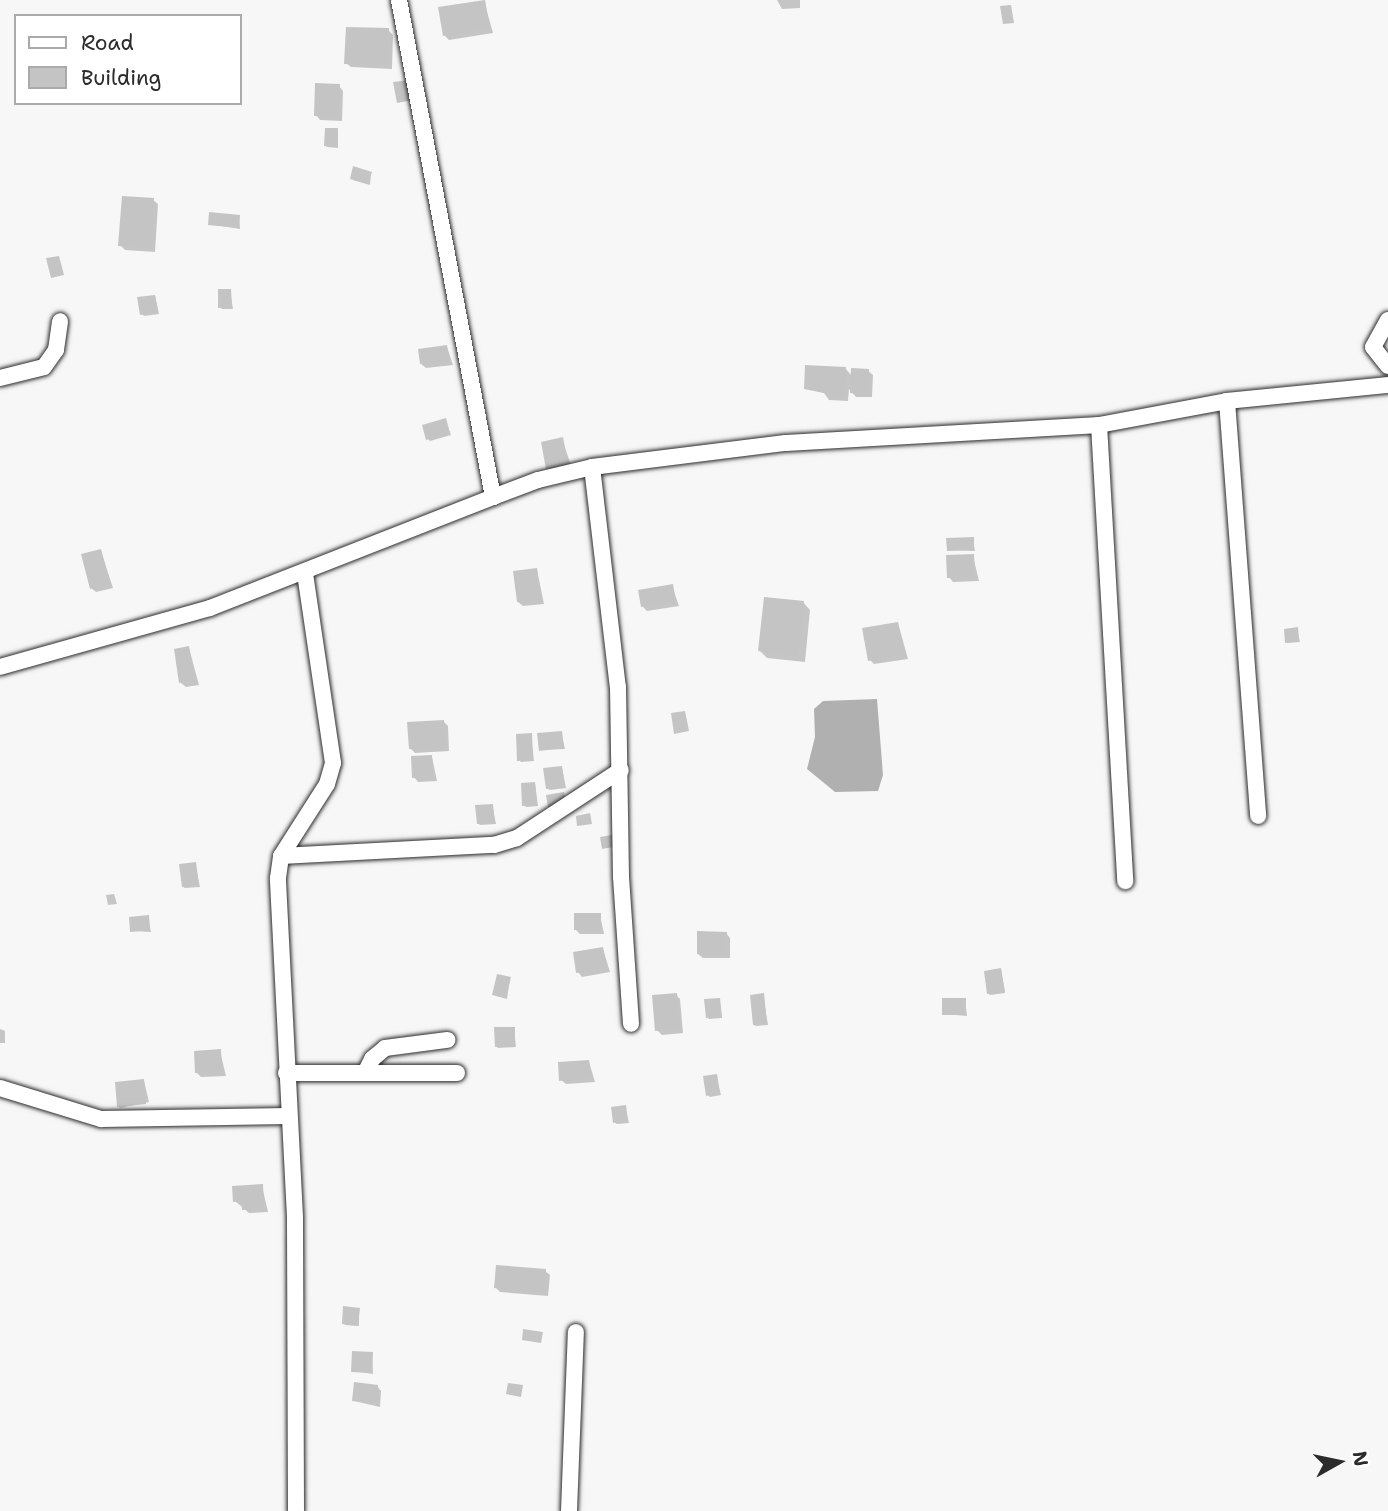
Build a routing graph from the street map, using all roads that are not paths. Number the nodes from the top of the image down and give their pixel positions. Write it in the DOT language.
graph roads {
  1 [pos="399,0"];
  2 [pos="1388,320"];
  3 [pos="60,321"];
  4 [pos="1388,366"];
  5 [pos="0,378"];
  6 [pos="1388,385"];
  7 [pos="1227,401"];
  8 [pos="1099,425"];
  9 [pos="592,467"];
  10 [pos="493,497"];
  11 [pos="305,573"];
  12 [pos="0,667"];
  13 [pos="621,770"];
  14 [pos="1258,816"];
  15 [pos="281,856"];
  16 [pos="1125,881"];
  17 [pos="631,1024"];
  18 [pos="447,1040"];
  19 [pos="286,1073"];
  20 [pos="365,1073"];
  21 [pos="457,1073"];
  22 [pos="0,1088"];
  23 [pos="288,1116"];
  24 [pos="576,1332"];
  25 [pos="296,1511"];
  26 [pos="569,1511"];
  1 -- 10 [label="street"];
  2 -- 4 [label="street"];
  3 -- 5 [label="street"];
  6 -- 7 [label="street"];
  7 -- 8 [label="street"];
  7 -- 14 [label="street"];
  8 -- 9 [label="street"];
  8 -- 16 [label="street"];
  9 -- 10 [label="street"];
  9 -- 13 [label="street"];
  10 -- 11 [label="street"];
  11 -- 12 [label="street"];
  11 -- 15 [label="street"];
  13 -- 15 [label="street"];
  13 -- 17 [label="street"];
  15 -- 19 [label="street"];
  18 -- 20 [label="street"];
  19 -- 20 [label="street"];
  19 -- 23 [label="street"];
  20 -- 21 [label="street"];
  22 -- 23 [label="street"];
  23 -- 25 [label="street"];
  24 -- 26 [label="street"];
}
